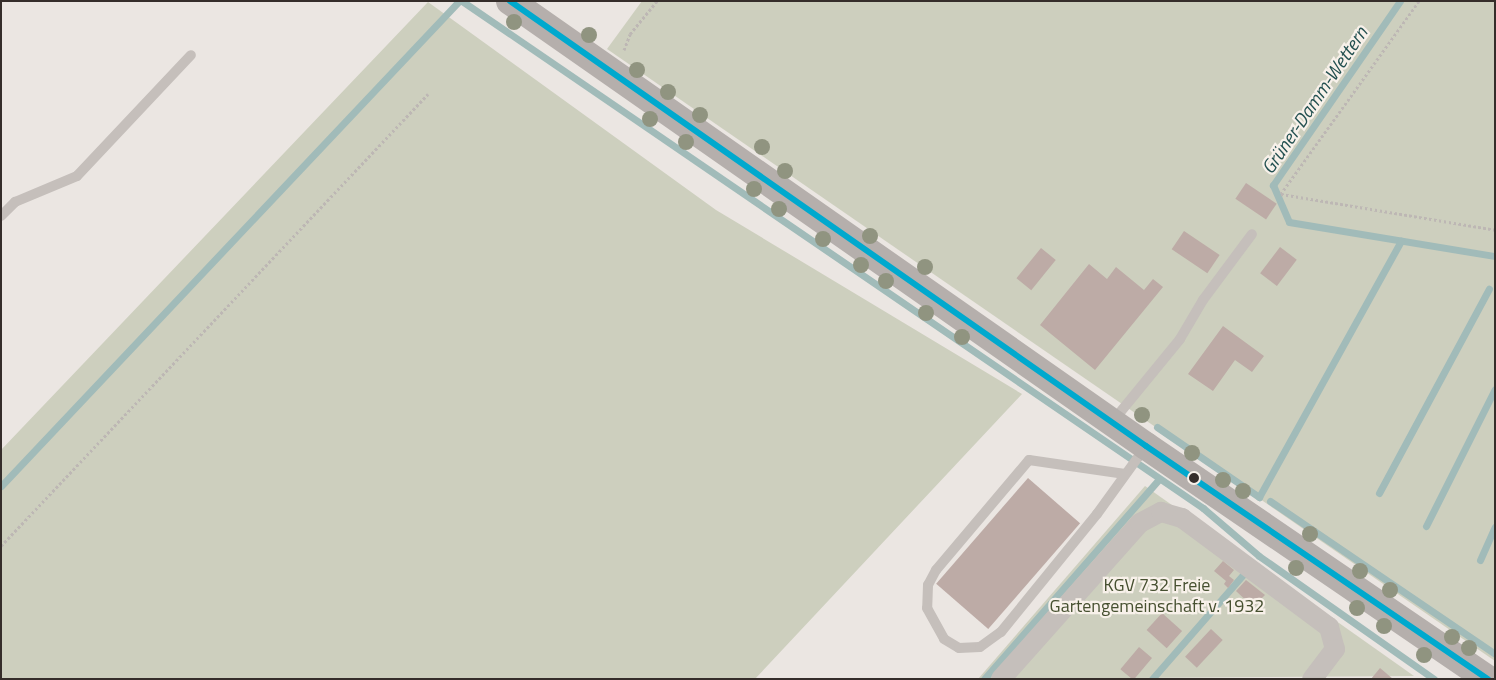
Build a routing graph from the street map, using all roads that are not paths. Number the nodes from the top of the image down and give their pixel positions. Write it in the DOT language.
graph roads {
  1 [pos="510,1"];
  2 [pos="191,55"];
  3 [pos="1,216"];
  4 [pos="1252,234"];
  5 [pos="1112,422"];
  6 [pos="1142,451"];
  7 [pos="1127,472"];
  8 [pos="1001,679"];
  9 [pos="1312,679"];
  10 [pos="1488,679"];
  1 -- 5 [label="street"];
  2 -- 3 [label="lane"];
  4 -- 5 [label="lane"];
  5 -- 6 [label="street"];
  6 -- 7 [label="lane"];
  6 -- 10 [label="street"];
  7 -- 7 [label="lane"];
  8 -- 9 [label="street"];
}
